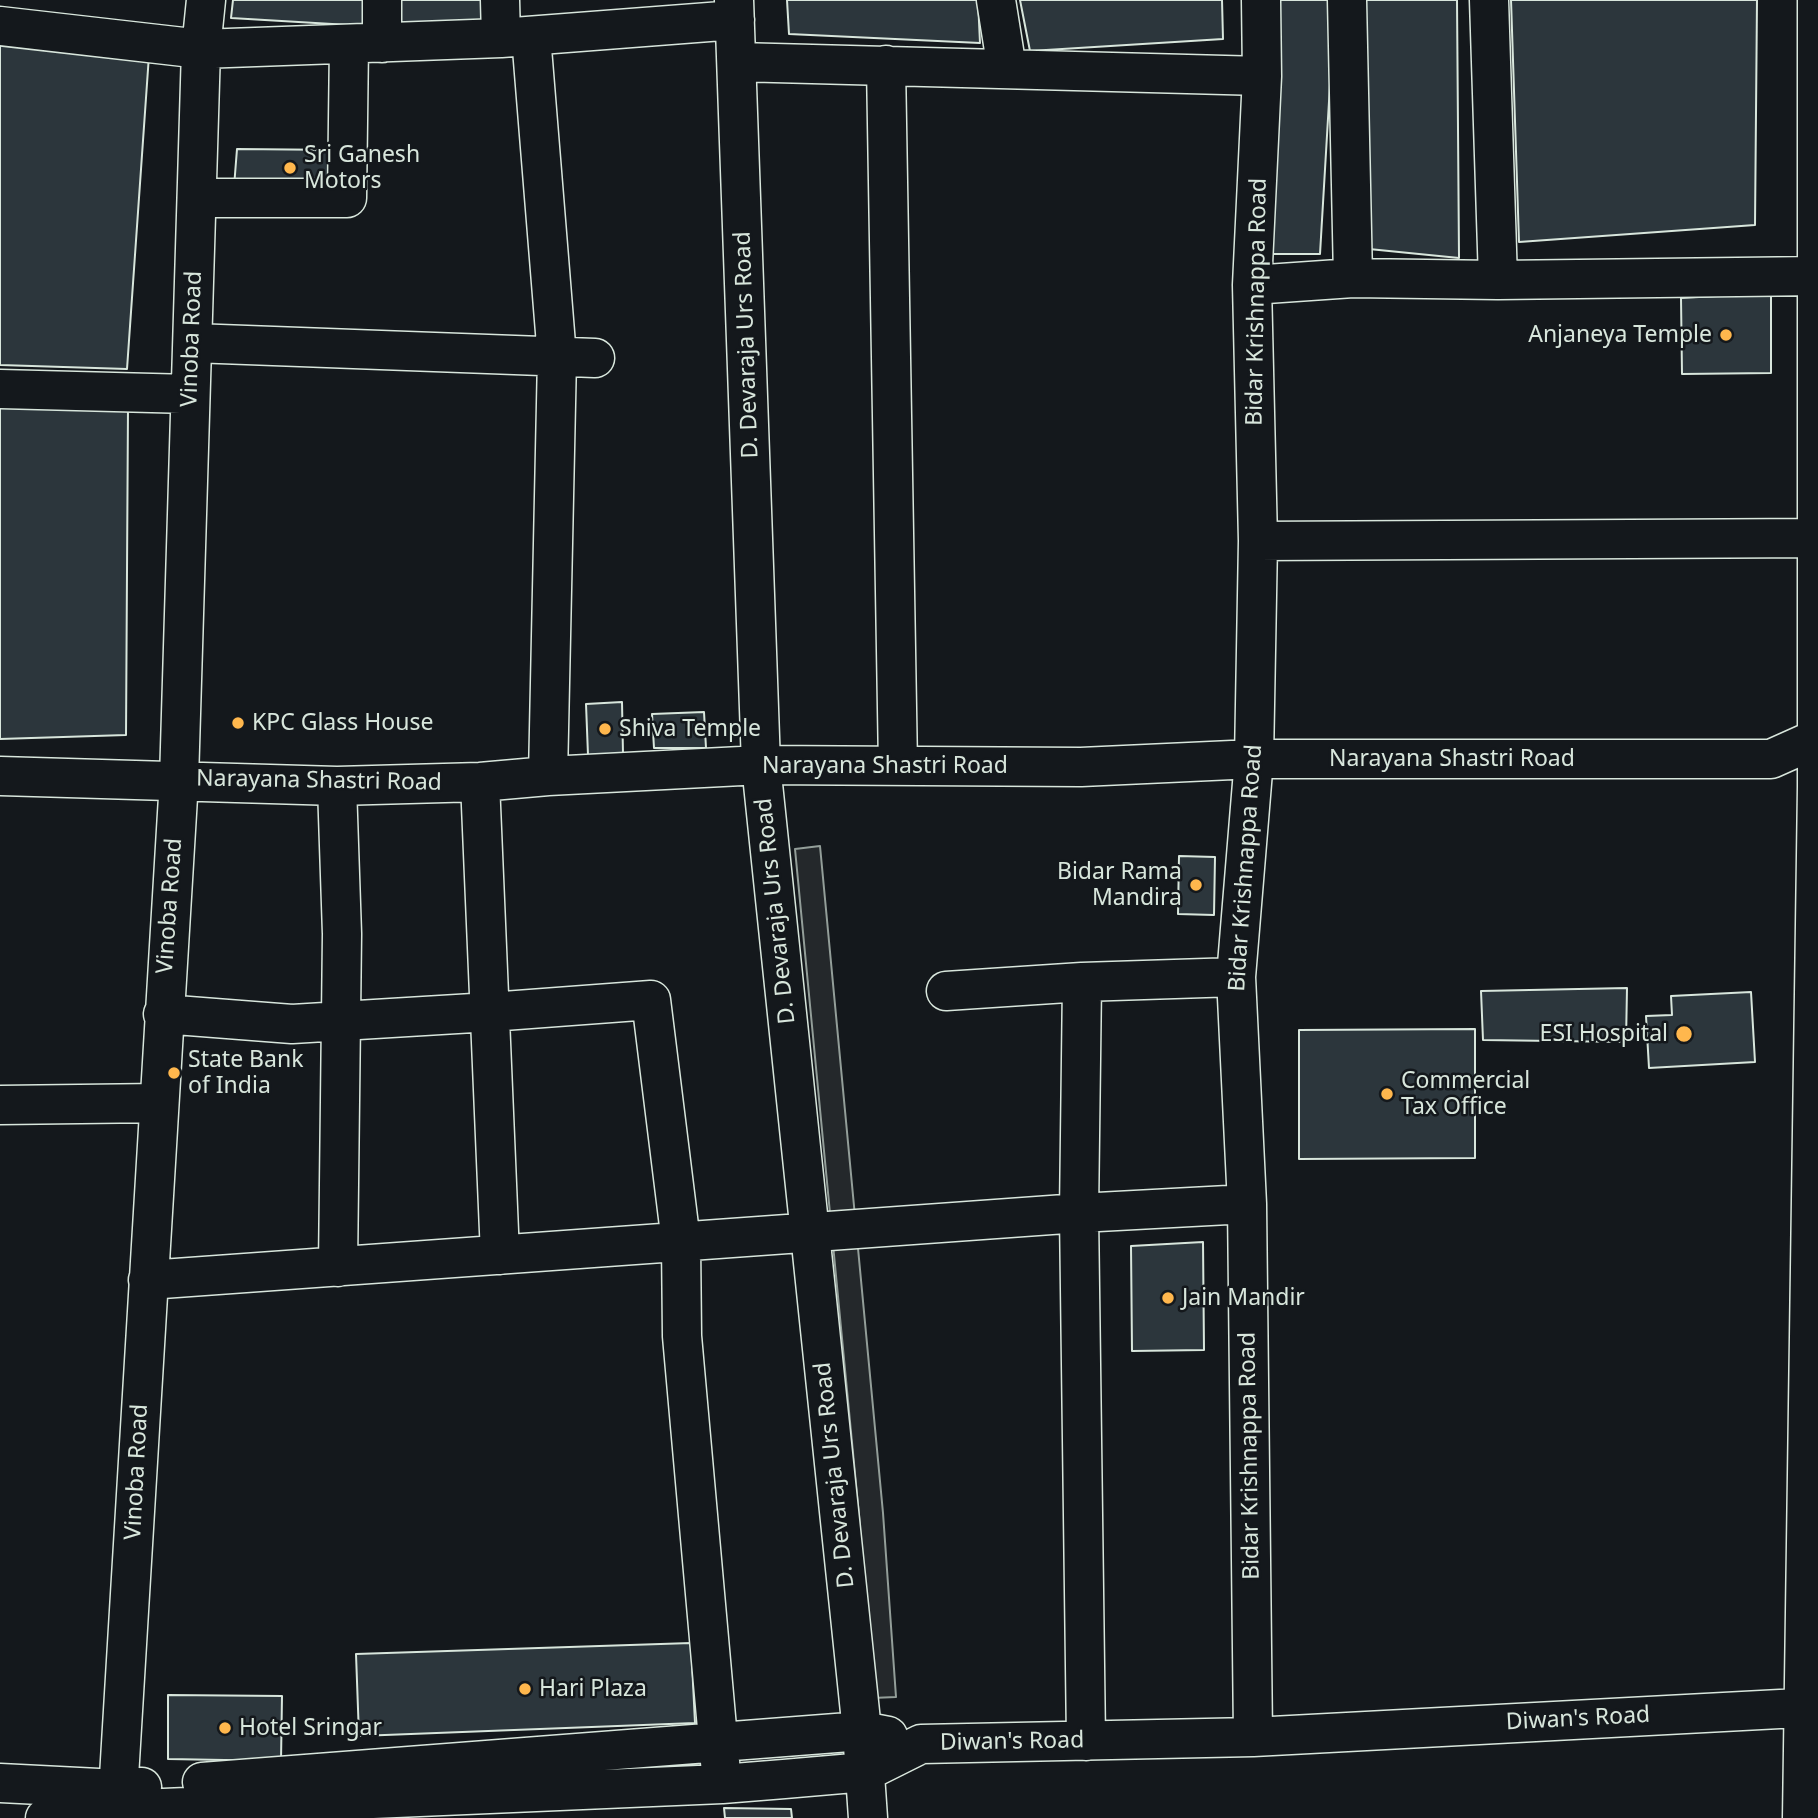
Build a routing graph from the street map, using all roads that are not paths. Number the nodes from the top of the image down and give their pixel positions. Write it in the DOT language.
graph roads {
  1 [pos="206,0"];
  2 [pos="382,0"];
  3 [pos="500,0"];
  4 [pos="996,0"];
  5 [pos="1261,0"];
  6 [pos="1347,0"];
  7 [pos="1489,0"];
  8 [pos="1817,0"];
  9 [pos="735,10"];
  10 [pos="0,26"];
  11 [pos="516,37"];
  12 [pos="365,43"];
  13 [pos="201,49"];
  14 [pos="737,61"];
  15 [pos="886,65"];
  16 [pos="1007,69"];
  17 [pos="1262,76"];
  18 [pos="197,198"];
  19 [pos="1817,276"];
  20 [pos="1353,278"];
  21 [pos="1498,280"];
  22 [pos="1252,285"];
  23 [pos="193,343"];
  24 [pos="557,357"];
  25 [pos="595,358"];
  26 [pos="0,389"];
  27 [pos="190,394"];
  28 [pos="1818,538"];
  29 [pos="1258,541"];
  30 [pos="1818,738"];
  31 [pos="1254,759"];
  32 [pos="1771,759"];
  33 [pos="761,765"];
  34 [pos="898,766"];
  35 [pos="0,776"];
  36 [pos="548,776"];
  37 [pos="178,780"];
  38 [pos="480,782"];
  39 [pos="337,786"];
  40 [pos="1818,788"];
  41 [pos="1236,977"];
  42 [pos="1082,982"];
  43 [pos="946,991"];
  44 [pos="490,1012"];
  45 [pos="163,1014"];
  46 [pos="341,1021"];
  47 [pos="159,1103"];
  48 [pos="0,1105"];
  49 [pos="1247,1205"];
  50 [pos="1079,1213"];
  51 [pos="810,1232"];
  52 [pos="681,1242"];
  53 [pos="500,1255"];
  54 [pos="338,1267"];
  55 [pos="148,1280"];
  56 [pos="1811,1707"];
  57 [pos="862,1731"];
  58 [pos="1253,1737"];
  59 [pos="1086,1741"];
  60 [pos="718,1742"];
  61 [pos="921,1744"];
  62 [pos="865,1773"];
  63 [pos="0,1783"];
  64 [pos="722,1784"];
  65 [pos="116,1809"];
  66 [pos="45,1818"];
  67 [pos="868,1818"];
  68 [pos="1802,1818"];
  1 -- 13 [label="street, Vinoba Road"];
  2 -- 12 [label="street"];
  3 -- 11 [label="street"];
  4 -- 16 [label="street"];
  5 -- 17 [label="street, Bidar Krishnappa Road"];
  6 -- 20 [label="street"];
  7 -- 21 [label="street"];
  8 -- 19 [label="street"];
  9 -- 11 [label="street"];
  9 -- 14 [label="street, D. Devaraja Urs Road"];
  10 -- 13 [label="street"];
  11 -- 12 [label="street"];
  11 -- 24 [label="street"];
  12 -- 13 [label="street"];
  12 -- 18 [label="street"];
  13 -- 18 [label="street, Vinoba Road"];
  14 -- 15 [label="street"];
  14 -- 33 [label="street, D. Devaraja Urs Road"];
  15 -- 16 [label="street"];
  15 -- 34 [label="street"];
  16 -- 17 [label="street"];
  17 -- 22 [label="street, Bidar Krishnappa Road"];
  18 -- 23 [label="street, Vinoba Road"];
  19 -- 21 [label="street"];
  19 -- 28 [label="street"];
  20 -- 21 [label="street"];
  20 -- 22 [label="street"];
  22 -- 29 [label="street, Bidar Krishnappa Road"];
  23 -- 24 [label="street"];
  23 -- 27 [label="street, Vinoba Road"];
  24 -- 25 [label="street"];
  24 -- 36 [label="street"];
  26 -- 27 [label="street"];
  27 -- 37 [label="street, Vinoba Road"];
  28 -- 29 [label="street"];
  28 -- 30 [label="street"];
  29 -- 31 [label="street, Bidar Krishnappa Road"];
  30 -- 32 [label="street, Narayana Shastri Road"];
  30 -- 40 [label="street"];
  31 -- 32 [label="street, Narayana Shastri Road"];
  31 -- 34 [label="street, Narayana Shastri Road"];
  31 -- 41 [label="street, Bidar Krishnappa Road"];
  32 -- 40 [label="street"];
  33 -- 34 [label="street, Narayana Shastri Road"];
  33 -- 36 [label="street, Narayana Shastri Road"];
  33 -- 51 [label="street, D. Devaraja Urs Road"];
  35 -- 37 [label="street, Narayana Shastri Road"];
  36 -- 38 [label="street, Narayana Shastri Road"];
  37 -- 39 [label="street, Narayana Shastri Road"];
  37 -- 45 [label="street, Vinoba Road"];
  38 -- 39 [label="street, Narayana Shastri Road"];
  38 -- 44 [label="street"];
  39 -- 46 [label="street"];
  40 -- 56 [label="street"];
  41 -- 42 [label="street"];
  41 -- 49 [label="street, Bidar Krishnappa Road"];
  42 -- 43 [label="street"];
  42 -- 50 [label="street"];
  44 -- 46 [label="street"];
  44 -- 52 [label="street"];
  44 -- 53 [label="street"];
  45 -- 46 [label="street"];
  45 -- 47 [label="street, Vinoba Road"];
  46 -- 54 [label="street"];
  47 -- 48 [label="street"];
  47 -- 55 [label="street, Vinoba Road"];
  49 -- 50 [label="street"];
  49 -- 58 [label="street, Bidar Krishnappa Road"];
  50 -- 51 [label="street"];
  50 -- 59 [label="street"];
  51 -- 52 [label="street"];
  51 -- 57 [label="street, D. Devaraja Urs Road"];
  52 -- 53 [label="street"];
  52 -- 60 [label="street"];
  53 -- 54 [label="street"];
  54 -- 55 [label="street"];
  55 -- 65 [label="street, Vinoba Road"];
  56 -- 58 [label="street, Diwan's Road"];
  56 -- 68 [label="street"];
  57 -- 60 [label="street"];
  57 -- 61 [label="street"];
  57 -- 62 [label="street, D. Devaraja Urs Road"];
  58 -- 59 [label="street, Diwan's Road"];
  59 -- 61 [label="street, Diwan's Road"];
  60 -- 64 [label="street"];
  60 -- 65 [label="street"];
  61 -- 62 [label="street, Diwan's Road"];
  62 -- 64 [label="street, Diwan's Road"];
  62 -- 67 [label="street, D. Devaraja Urs Road"];
  63 -- 65 [label="street"];
  64 -- 65 [label="street, Diwan's Road"];
  65 -- 66 [label="street, Diwan's Road"];
}
